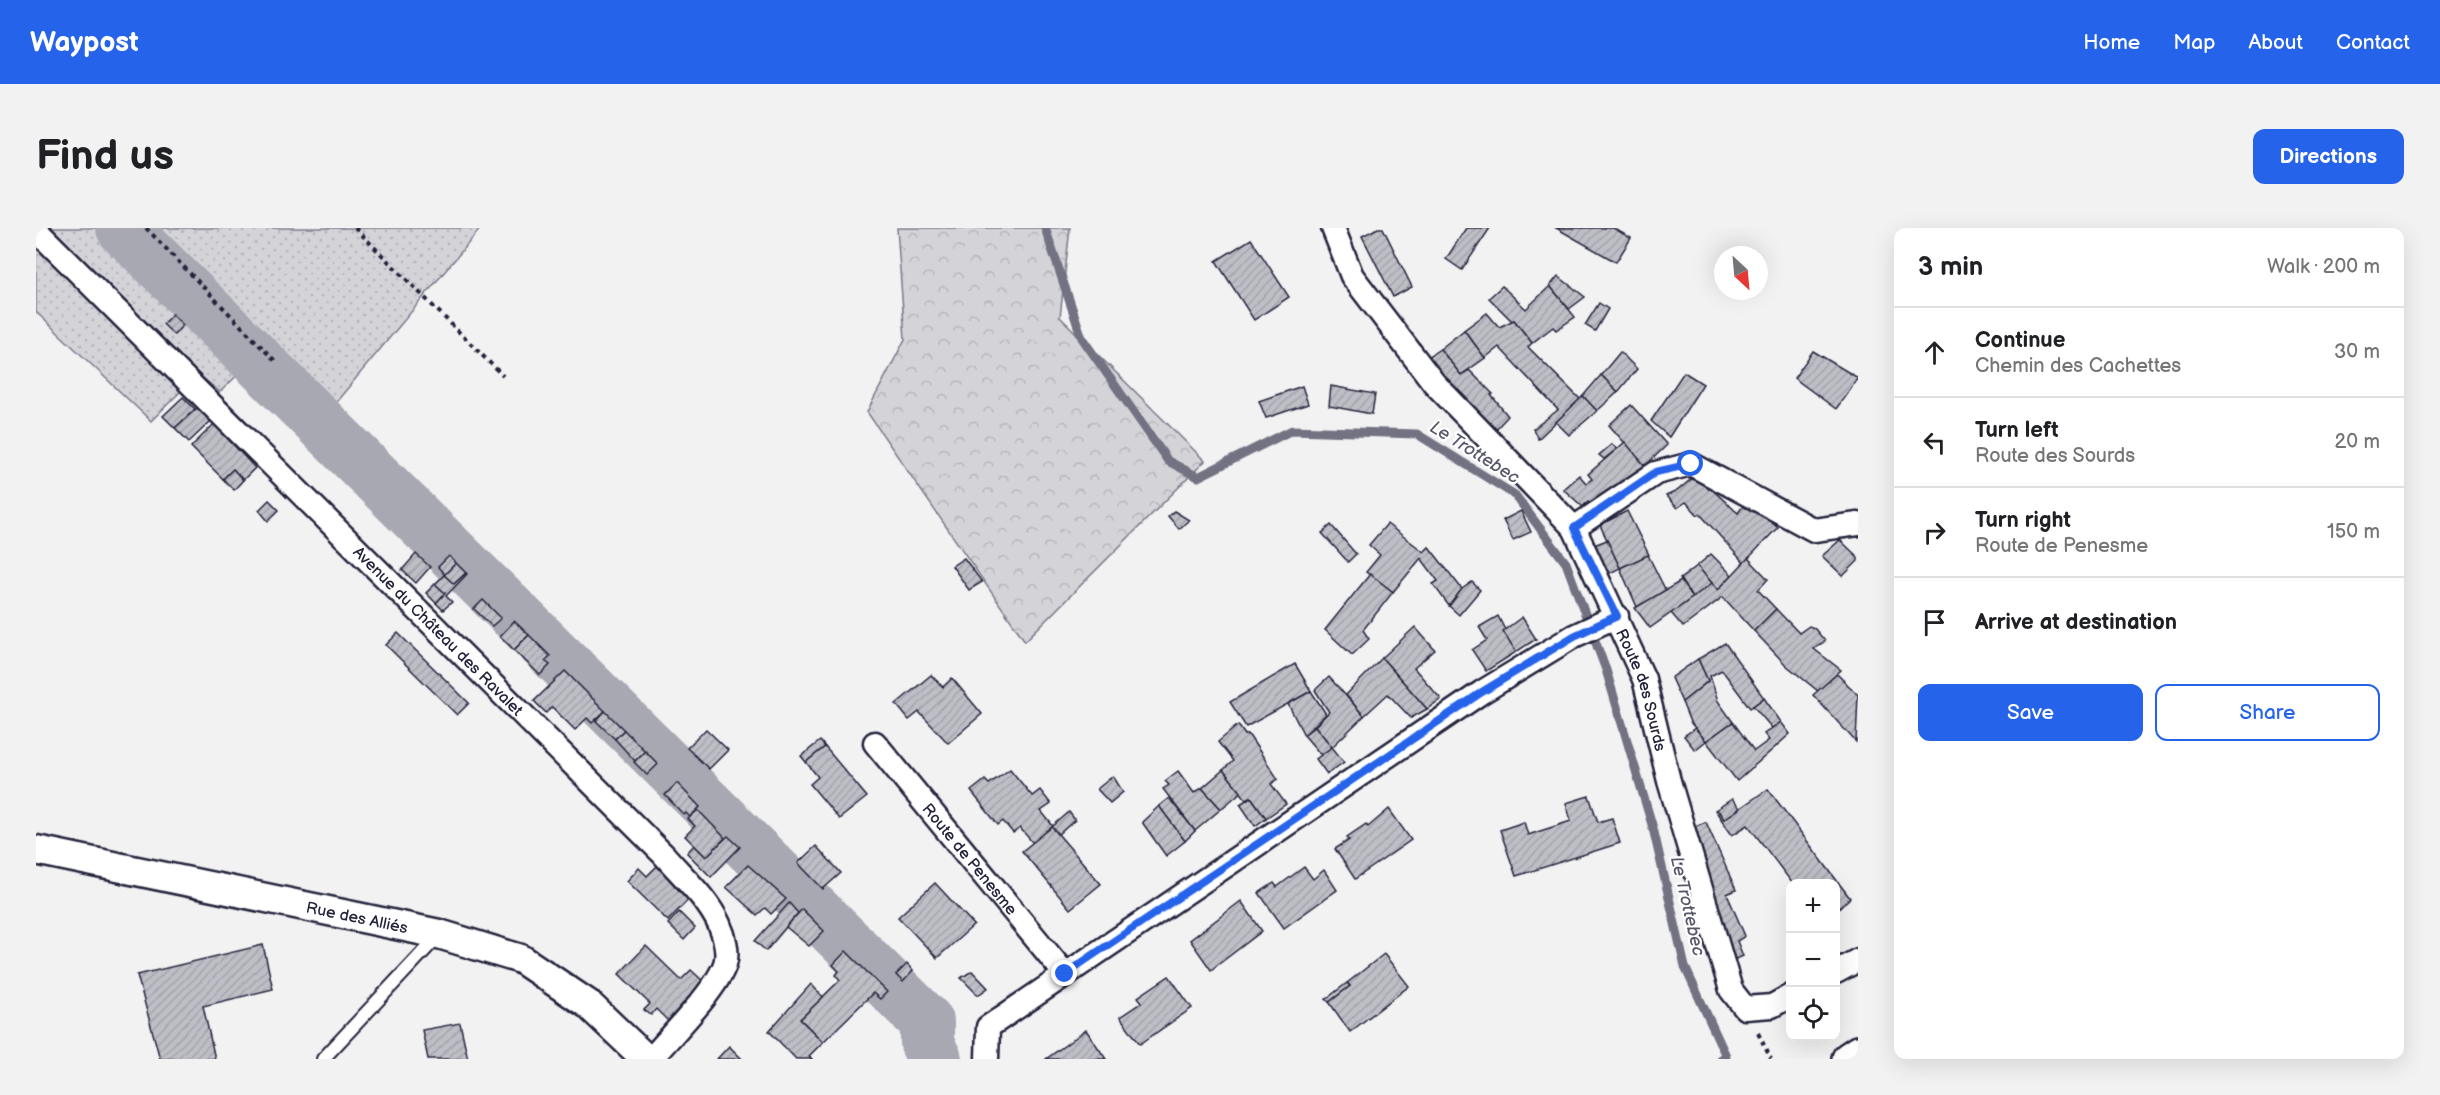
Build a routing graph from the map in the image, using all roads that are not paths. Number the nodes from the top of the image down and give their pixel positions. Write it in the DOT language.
graph roads {
  1 [pos="1333,228"];
  2 [pos="36,230"];
  3 [pos="1858,524"];
  4 [pos="1574,528"];
  5 [pos="1617,616"];
  6 [pos="875,743"];
  7 [pos="36,850"];
  8 [pos="440,934"];
  9 [pos="1858,960"];
  10 [pos="1840,970"];
  11 [pos="1065,974"];
  12 [pos="1786,999"];
  13 [pos="1858,1053"];
  14 [pos="323,1059"];
  15 [pos="645,1059"];
  16 [pos="651,1059"];
  17 [pos="987,1059"];
  18 [pos="1849,1059"];
  1 -- 4 [label="street, Route des Sourds"];
  2 -- 16 [label="street, Avenue du Château des Ravalet"];
  3 -- 4 [label="street"];
  4 -- 5 [label="street, Route des Sourds"];
  5 -- 11 [label="street"];
  5 -- 12 [label="street, Route des Sourds"];
  6 -- 11 [label="street, Route de Penesme"];
  7 -- 8 [label="street, Rue des Alliés"];
  8 -- 14 [label="lane"];
  8 -- 15 [label="street, Rue des Alliés"];
  9 -- 10 [label="street"];
  11 -- 17 [label="street"];
  13 -- 18 [label="highway"];
}
